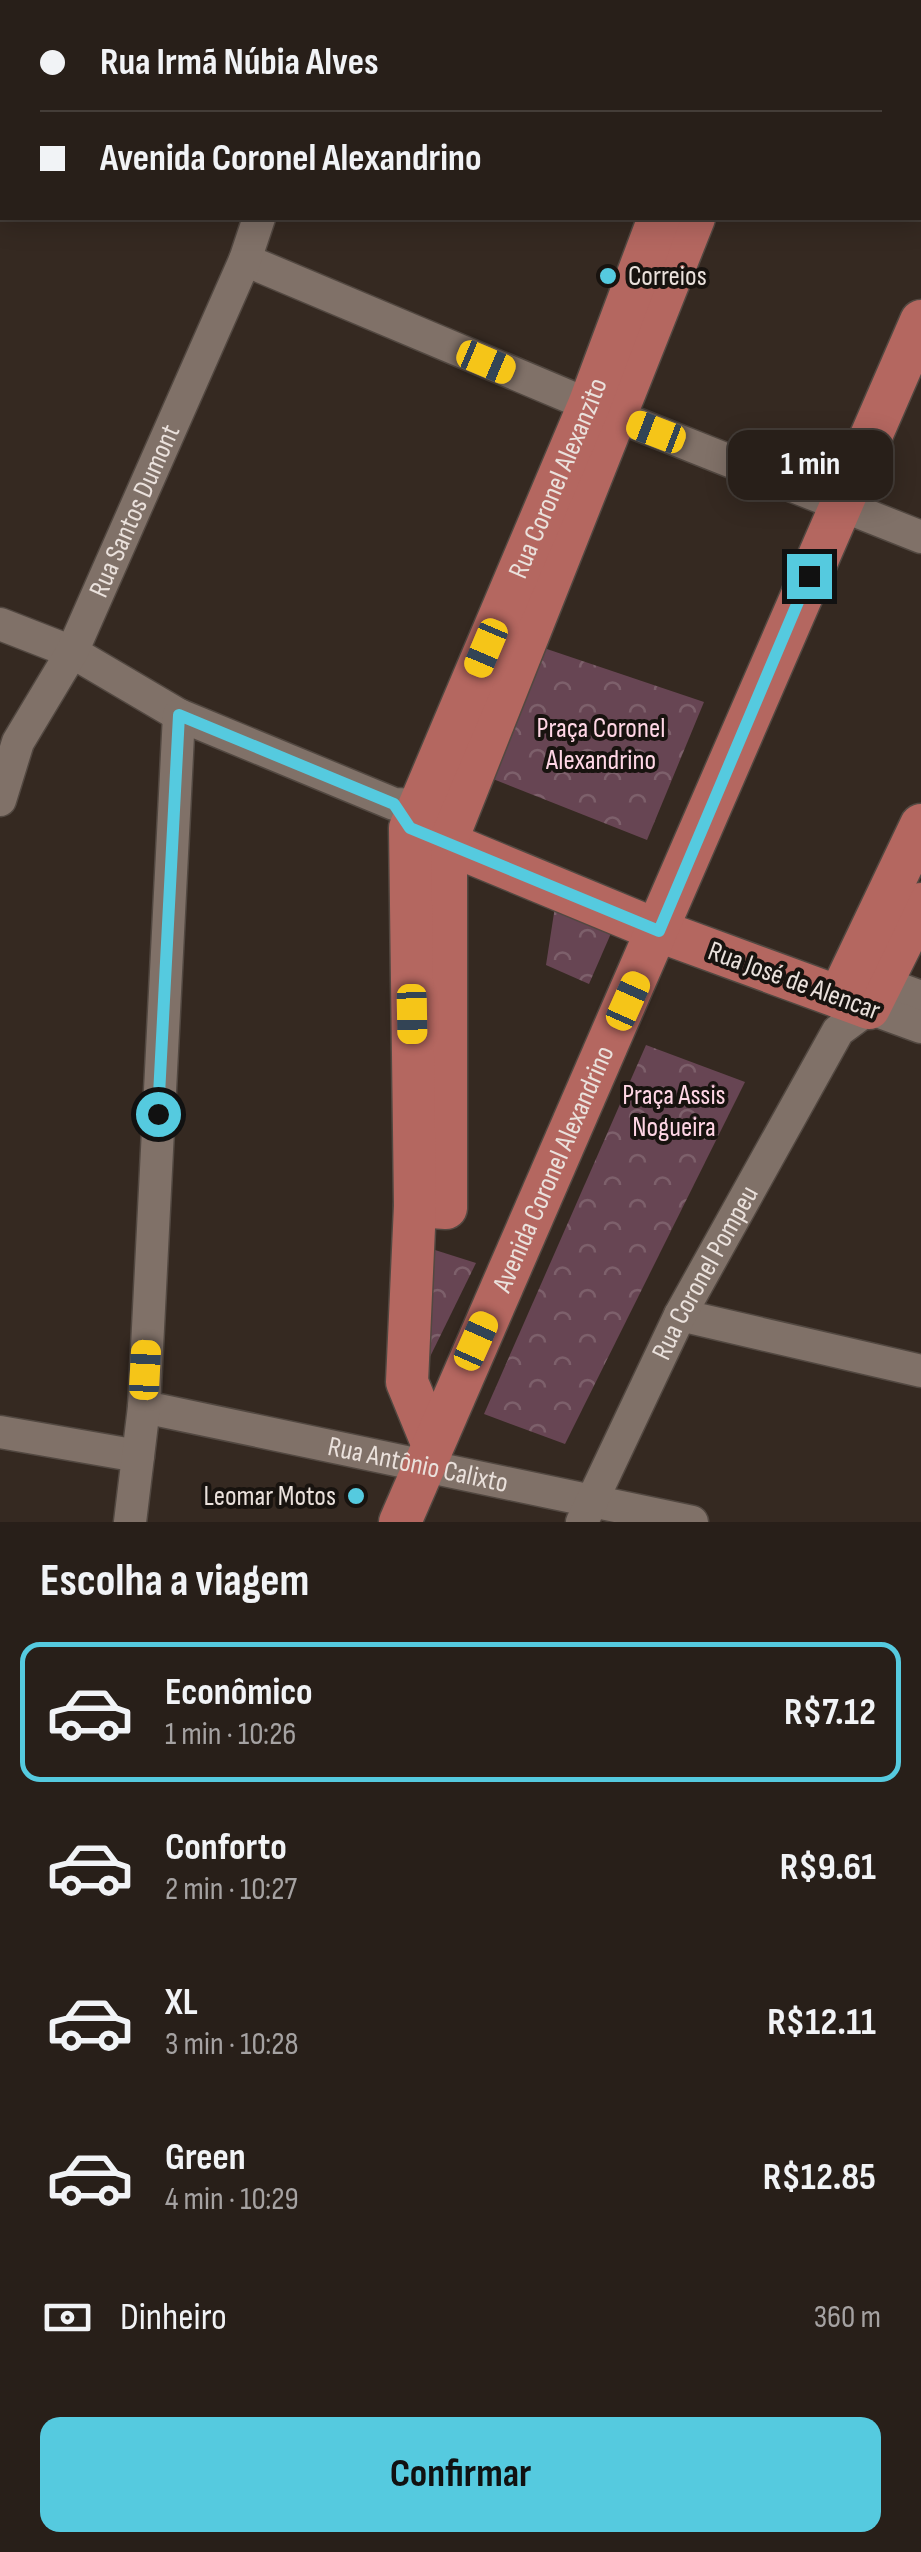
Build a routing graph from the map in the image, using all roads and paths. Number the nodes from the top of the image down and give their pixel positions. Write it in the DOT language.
graph roads {
  1 [pos="258,220"];
  2 [pos="679,220"];
  3 [pos="245,260"];
  4 [pos="921,321"];
  5 [pos="604,411"];
  6 [pos="840,502"];
  7 [pos="921,537"];
  8 [pos="0,624"];
  9 [pos="72,652"];
  10 [pos="179,715"];
  11 [pos="9,743"];
  12 [pos="0,800"];
  13 [pos="425,820"];
  14 [pos="921,824"];
  15 [pos="921,904"];
  16 [pos="664,919"];
  17 [pos="867,998"];
  18 [pos="921,1027"];
  19 [pos="680,1315"];
  20 [pos="921,1370"];
  21 [pos="144,1406"];
  22 [pos="0,1432"];
  23 [pos="428,1454"];
  24 [pos="138,1456"];
  25 [pos="587,1512"];
  26 [pos="130,1522"];
  27 [pos="400,1522"];
  28 [pos="692,1522"];
  1 -- 3 [label="street, Rua Santos Dumont"];
  2 -- 5 [label="main road, Rua Coronel Alexanzito"];
  3 -- 5 [label="street"];
  3 -- 9 [label="street, Rua Santos Dumont"];
  4 -- 6 [label="main road, Avenida Coronel Alexandrino"];
  5 -- 6 [label="street"];
  5 -- 13 [label="main road, Rua Coronel Alexanzito"];
  6 -- 7 [label="street"];
  6 -- 16 [label="main road, Avenida Coronel Alexandrino"];
  8 -- 9 [label="street, Rua José de Alencar"];
  9 -- 10 [label="street, Rua José de Alencar"];
  9 -- 11 [label="street, Rua Santos Dumont"];
  10 -- 13 [label="street, Rua José de Alencar"];
  10 -- 21 [label="street"];
  11 -- 12 [label="street, Rua Santos Dumont"];
  13 -- 16 [label="main road, Rua José de Alencar"];
  13 -- 23 [label="main road, Rua Coronel Alexanzito"];
  14 -- 17 [label="main road"];
  15 -- 17 [label="main road"];
  16 -- 17 [label="main road, Rua José de Alencar"];
  16 -- 23 [label="main road, Avenida Coronel Alexandrino"];
  17 -- 18 [label="street, Rua José de Alencar"];
  17 -- 19 [label="street, Rua Coronel Pompeu"];
  19 -- 20 [label="street"];
  19 -- 25 [label="street, Rua Coronel Pompeu"];
  21 -- 23 [label="street, Rua Antônio Calixto"];
  21 -- 24 [label="street"];
  22 -- 24 [label="street"];
  23 -- 25 [label="street, Rua Antônio Calixto"];
  23 -- 27 [label="main road, Avenida Coronel Alexandrino"];
  24 -- 26 [label="street"];
  25 -- 28 [label="street, Rua Antônio Calixto"];
}
